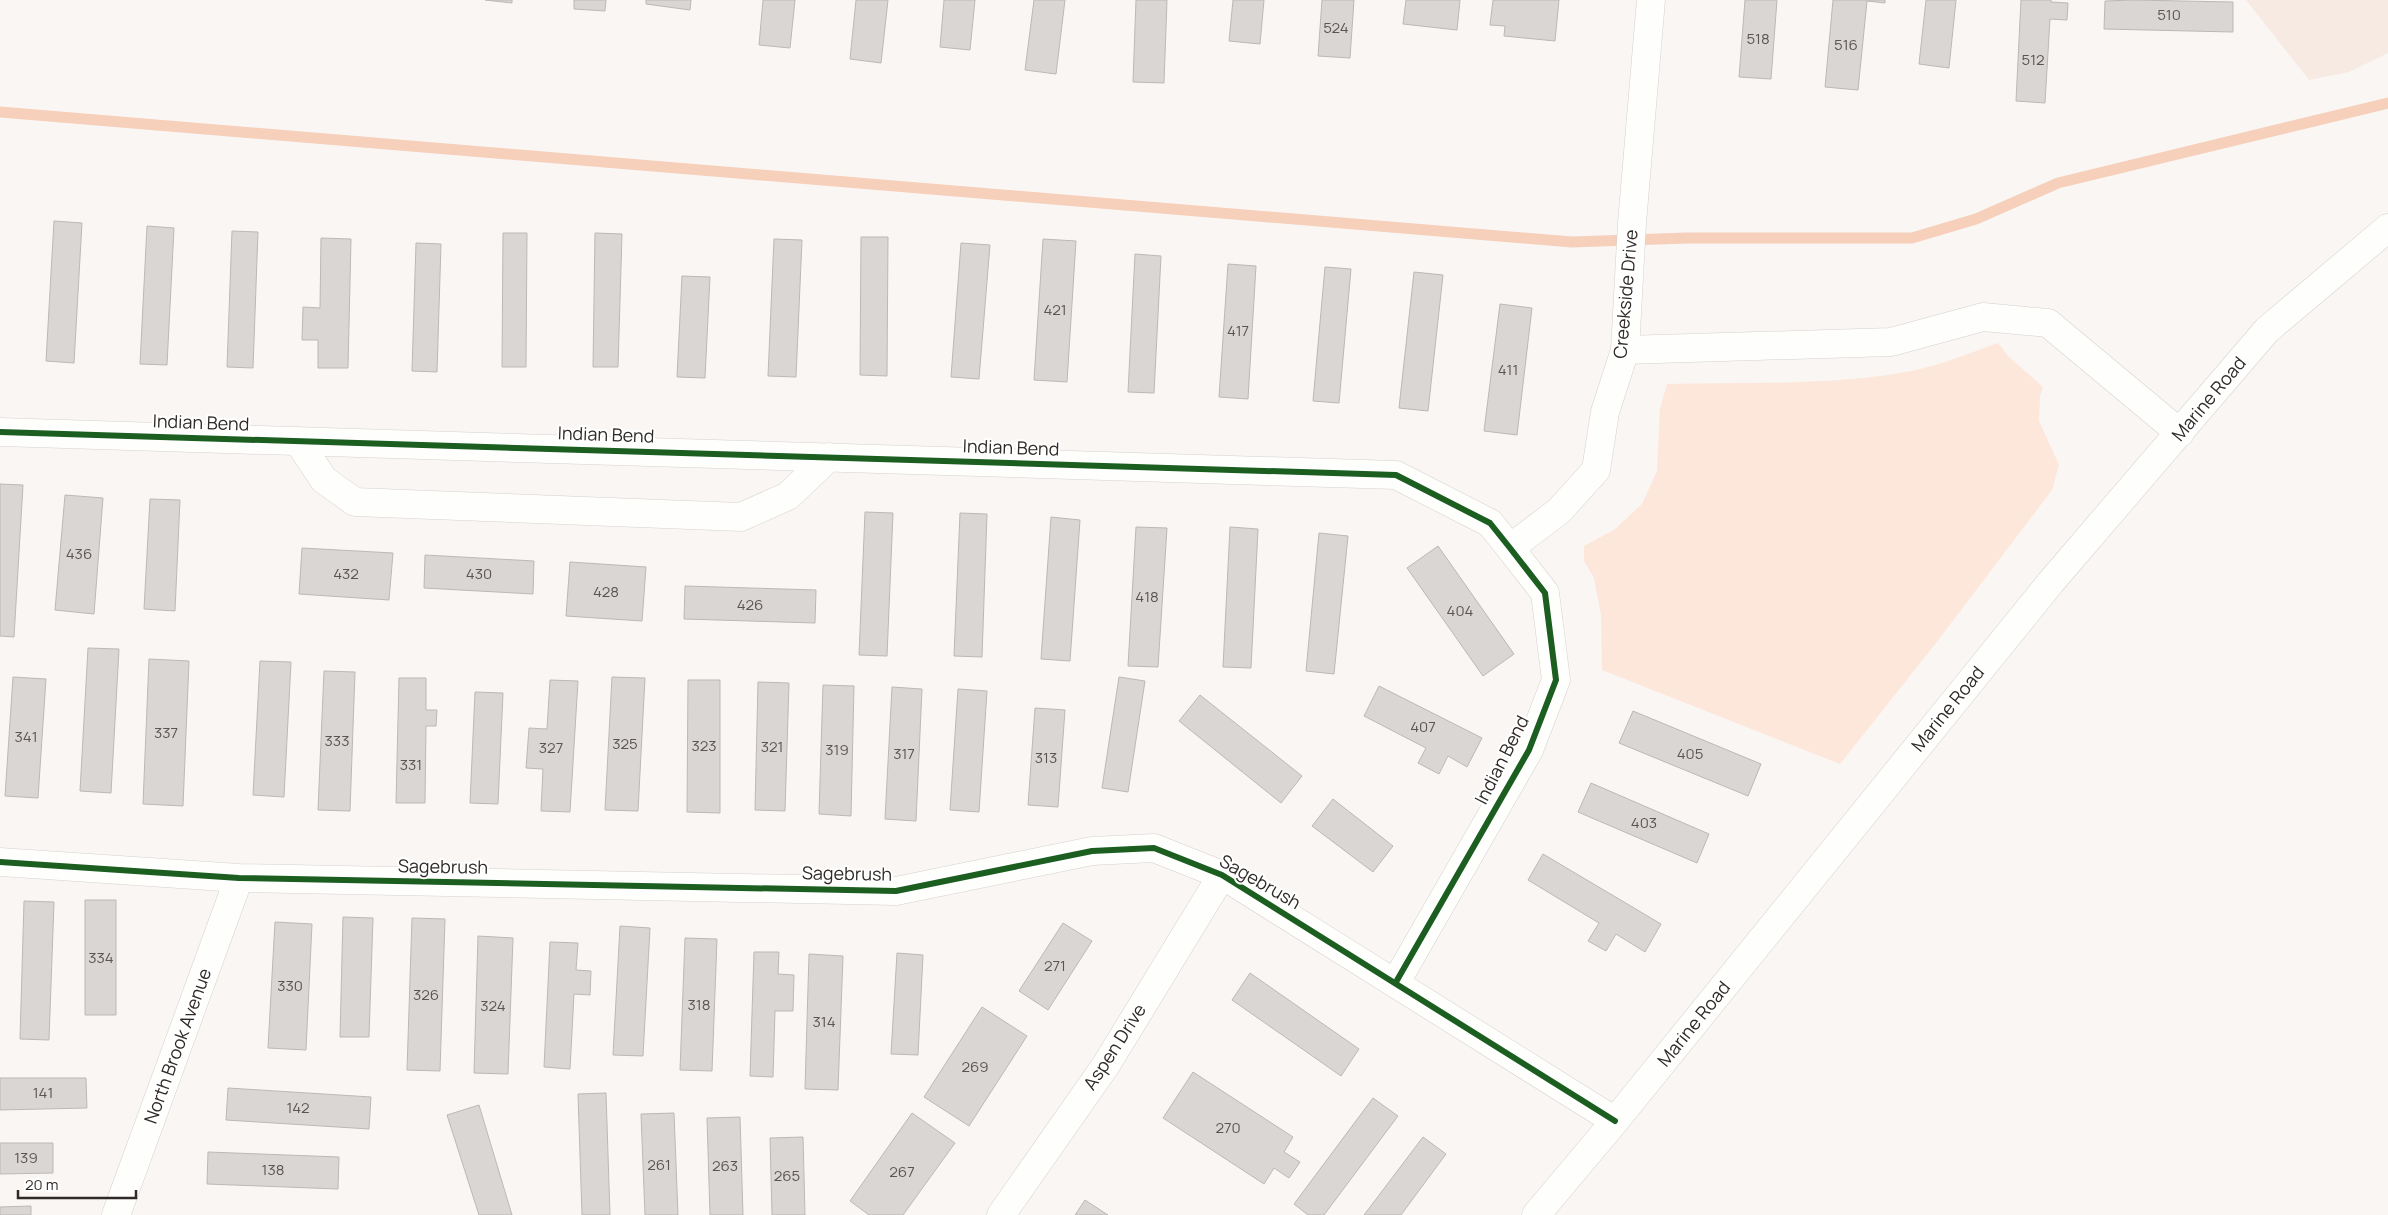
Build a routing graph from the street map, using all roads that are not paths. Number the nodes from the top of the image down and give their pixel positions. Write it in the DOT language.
graph roads {
  1 [pos="1651,0"];
  2 [pos="2388,228"];
  3 [pos="1624,350"];
  4 [pos="0,432"];
  5 [pos="2180,433"];
  6 [pos="298,441"];
  7 [pos="829,457"];
  8 [pos="1510,548"];
  9 [pos="0,862"];
  10 [pos="1222,874"];
  11 [pos="239,878"];
  12 [pos="1396,982"];
  13 [pos="1615,1121"];
  14 [pos="116,1215"];
  15 [pos="1001,1215"];
  16 [pos="1536,1215"];
  1 -- 3 [label="street, Creekside Drive"];
  2 -- 5 [label="street, Marine Road"];
  3 -- 5 [label="street"];
  3 -- 8 [label="street, Creekside Drive"];
  4 -- 6 [label="street, Indian Bend"];
  5 -- 13 [label="street, Marine Road"];
  6 -- 7 [label="street, Indian Bend"];
  6 -- 7 [label="street"];
  7 -- 8 [label="street, Indian Bend"];
  8 -- 12 [label="street, Indian Bend"];
  9 -- 11 [label="street, Sagebrush"];
  10 -- 11 [label="street, Sagebrush"];
  10 -- 12 [label="street, Sagebrush"];
  10 -- 15 [label="street, Aspen Drive"];
  11 -- 14 [label="street, North Brook Avenue"];
  12 -- 13 [label="street, Sagebrush"];
  13 -- 16 [label="street, Marine Road"];
}
